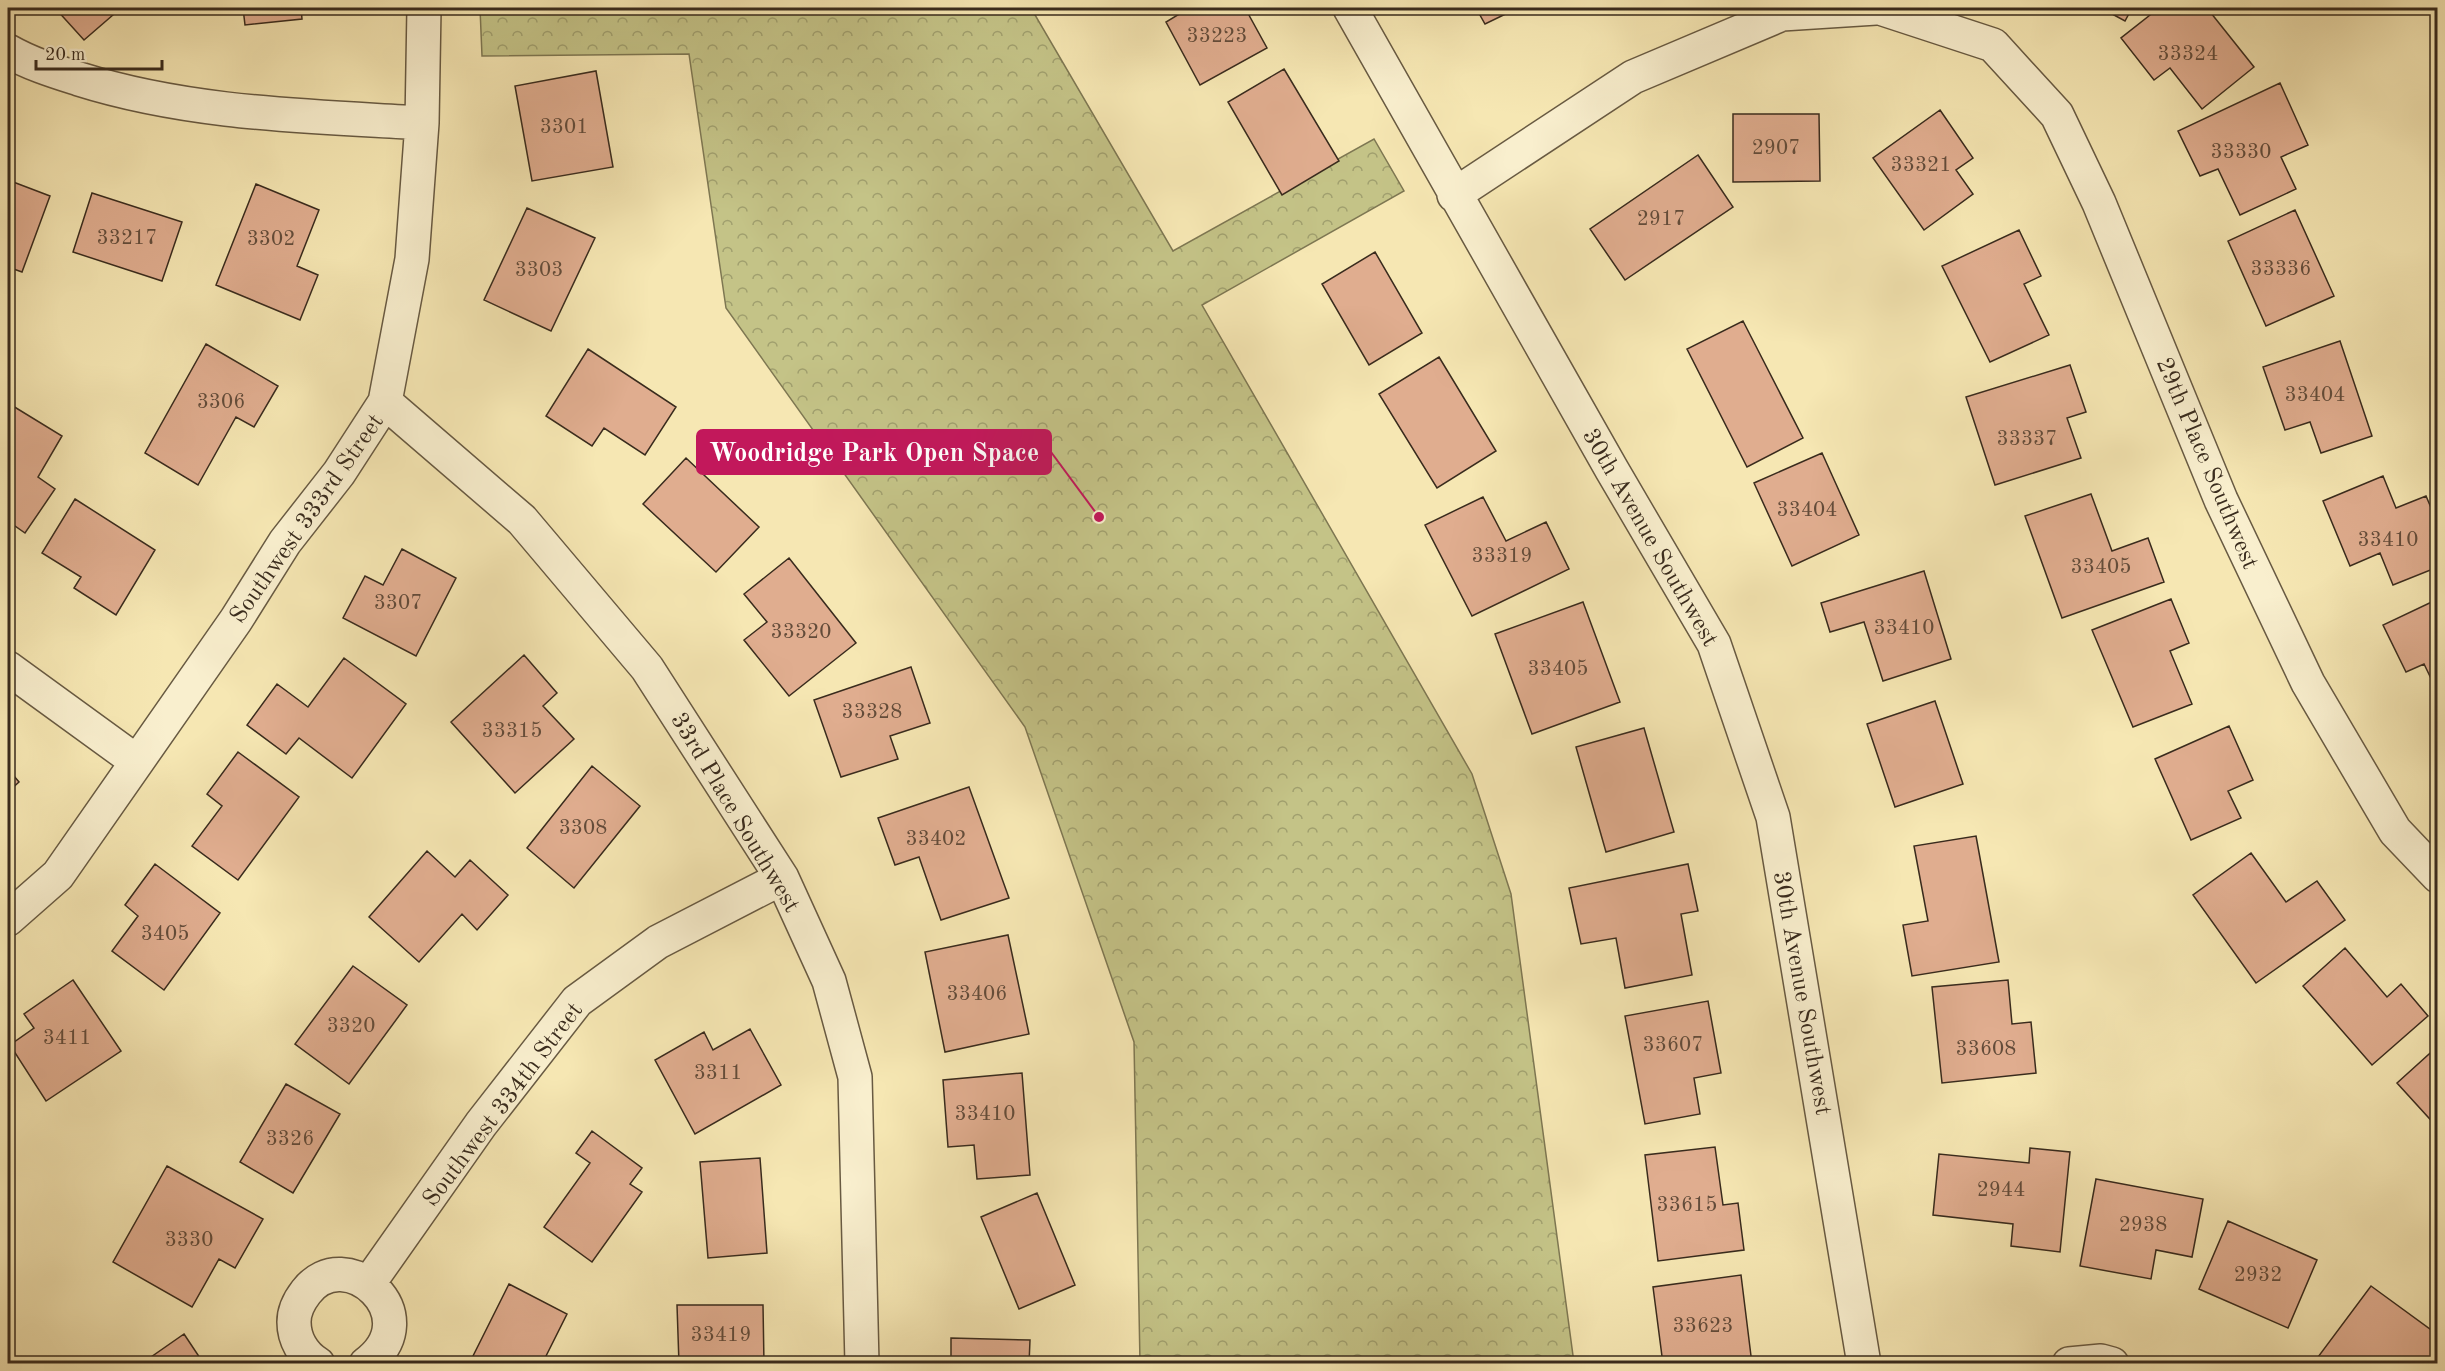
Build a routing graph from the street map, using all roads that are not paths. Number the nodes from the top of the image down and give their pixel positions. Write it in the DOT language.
graph roads {
  1 [pos="424,8"];
  2 [pos="1350,8"];
  3 [pos="1878,8"];
  4 [pos="8,51"];
  5 [pos="422,123"];
  6 [pos="1454,195"];
  7 [pos="385,402"];
  8 [pos="8,668"];
  9 [pos="135,761"];
  10 [pos="2438,876"];
  11 [pos="782,878"];
  12 [pos="8,919"];
  13 [pos="369,1283"];
  14 [pos="318,1364"];
  15 [pos="366,1364"];
  16 [pos="862,1364"];
  17 [pos="1864,1364"];
  18 [pos="2069,1364"];
  19 [pos="2112,1364"];
  1 -- 5 [label="street, Southwest 333rd Street"];
  2 -- 6 [label="street, 30th Avenue Southwest"];
  3 -- 6 [label="street"];
  3 -- 10 [label="street, 29th Place Southwest"];
  4 -- 5 [label="street"];
  5 -- 7 [label="street, Southwest 333rd Street"];
  6 -- 17 [label="street, 30th Avenue Southwest"];
  7 -- 9 [label="street, Southwest 333rd Street"];
  7 -- 11 [label="street, 33rd Place Southwest"];
  8 -- 9 [label="street"];
  9 -- 12 [label="street, Southwest 333rd Street"];
  11 -- 13 [label="street, Southwest 334th Street"];
  11 -- 16 [label="street, 33rd Place Southwest"];
  13 -- 14 [label="street"];
  13 -- 15 [label="street"];
  18 -- 19 [label="street"];
}
